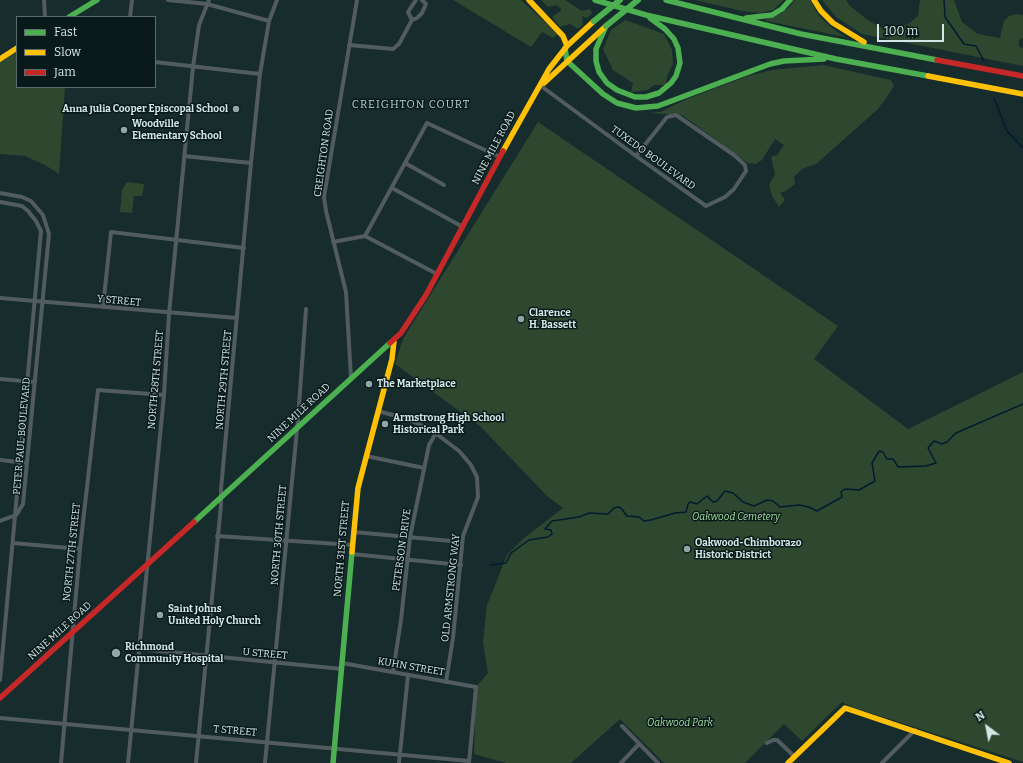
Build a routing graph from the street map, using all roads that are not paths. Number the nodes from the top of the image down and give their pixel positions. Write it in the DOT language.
graph roads {
  1 [pos="44,0"];
  2 [pos="97,0"];
  3 [pos="132,0"];
  4 [pos="168,0"];
  5 [pos="277,0"];
  6 [pos="416,0"];
  7 [pos="422,0"];
  8 [pos="529,0"];
  9 [pos="595,0"];
  10 [pos="620,0"];
  11 [pos="638,0"];
  12 [pos="666,0"];
  13 [pos="790,0"];
  14 [pos="814,0"];
  15 [pos="356,1"];
  16 [pos="208,2"];
  17 [pos="646,15"];
  18 [pos="45,16"];
  19 [pos="71,16"];
  20 [pos="130,16"];
  21 [pos="740,19"];
  22 [pos="412,20"];
  23 [pos="269,21"];
  24 [pos="606,26"];
  25 [pos="349,45"];
  26 [pos="869,45"];
  27 [pos="566,47"];
  28 [pos="16,49"];
  29 [pos="0,59"];
  30 [pos="836,59"];
  31 [pos="567,61"];
  32 [pos="156,62"];
  33 [pos="193,67"];
  34 [pos="260,74"];
  35 [pos="1023,76"];
  36 [pos="541,86"];
  37 [pos="1023,94"];
  38 [pos="184,156"];
  39 [pos="636,156"];
  40 [pos="500,157"];
  41 [pos="251,163"];
  42 [pos="406,163"];
  43 [pos="444,185"];
  44 [pos="392,188"];
  45 [pos="0,193"];
  46 [pos="0,202"];
  47 [pos="463,227"];
  48 [pos="365,236"];
  49 [pos="177,240"];
  50 [pos="333,242"];
  51 [pos="244,248"];
  52 [pos="437,274"];
  53 [pos="0,298"];
  54 [pos="34,301"];
  55 [pos="42,302"];
  56 [pos="103,307"];
  57 [pos="306,309"];
  58 [pos="170,314"];
  59 [pos="237,318"];
  60 [pos="394,341"];
  61 [pos="0,379"];
  62 [pos="351,379"];
  63 [pos="26,381"];
  64 [pos="35,382"];
  65 [pos="164,395"];
  66 [pos="378,411"];
  67 [pos="298,428"];
  68 [pos="436,433"];
  69 [pos="366,456"];
  70 [pos="0,460"];
  71 [pos="18,462"];
  72 [pos="27,463"];
  73 [pos="424,468"];
  74 [pos="222,498"];
  75 [pos="16,514"];
  76 [pos="0,521"];
  77 [pos="354,532"];
  78 [pos="218,536"];
  79 [pos="410,537"];
  80 [pos="287,541"];
  81 [pos="462,542"];
  82 [pos="13,543"];
  83 [pos="353,545"];
  84 [pos="80,548"];
  85 [pos="352,554"];
  86 [pos="407,559"];
  87 [pos="460,564"];
  88 [pos="147,566"];
  89 [pos="72,633"];
  90 [pos="2,637"];
  91 [pos="139,649"];
  92 [pos="206,655"];
  93 [pos="275,663"];
  94 [pos="342,666"];
  95 [pos="393,672"];
  96 [pos="408,675"];
  97 [pos="0,680"];
  98 [pos="446,682"];
  99 [pos="0,698"];
  100 [pos="0,718"];
  101 [pos="64,723"];
  102 [pos="622,726"];
  103 [pos="131,730"];
  104 [pos="915,730"];
  105 [pos="198,736"];
  106 [pos="267,742"];
  107 [pos="767,743"];
  108 [pos="639,744"];
  109 [pos="334,748"];
  110 [pos="400,754"];
  111 [pos="795,757"];
  112 [pos="469,762"];
  113 [pos="61,763"];
  114 [pos="128,763"];
  115 [pos="196,763"];
  116 [pos="265,763"];
  117 [pos="333,763"];
  118 [pos="399,763"];
  119 [pos="621,763"];
  120 [pos="658,763"];
  121 [pos="788,763"];
  122 [pos="882,763"];
  123 [pos="1009,763"];
  1 -- 18 [label="street"];
  2 -- 19 [label="main road"];
  3 -- 20 [label="street"];
  4 -- 16 [label="street"];
  5 -- 23 [label="street, NORTH 29TH STREET"];
  6 -- 22 [label="street"];
  7 -- 22 [label="street"];
  8 -- 27 [label="main road"];
  9 -- 17 [label="main road"];
  10 -- 27 [label="main road, NINE MILE ROAD, bridge"];
  11 -- 24 [label="main road, NINE MILE ROAD, bridge"];
  12 -- 21 [label="main road"];
  13 -- 21 [label="main road"];
  14 -- 26 [label="main road"];
  15 -- 25 [label="street, CREIGHTON ROAD"];
  16 -- 23 [label="street"];
  16 -- 33 [label="street, NORTH 28TH STREET"];
  17 -- 24 [label="main road"];
  17 -- 30 [label="main road"];
  21 -- 26 [label="main road"];
  22 -- 25 [label="street"];
  23 -- 34 [label="street, NORTH 29TH STREET"];
  24 -- 31 [label="main road, NINE MILE ROAD"];
  25 -- 50 [label="street, CREIGHTON ROAD"];
  26 -- 35 [label="main road"];
  27 -- 31 [label="main road"];
  27 -- 36 [label="main road, NINE MILE ROAD"];
  28 -- 29 [label="main road"];
  30 -- 31 [label="main road"];
  30 -- 37 [label="main road"];
  31 -- 36 [label="main road, NINE MILE ROAD"];
  32 -- 33 [label="street"];
  33 -- 34 [label="street"];
  33 -- 38 [label="street, NORTH 28TH STREET"];
  34 -- 41 [label="street, NORTH 29TH STREET"];
  36 -- 39 [label="street, TUXEDO BOULEVARD"];
  36 -- 40 [label="main road, NINE MILE ROAD"];
  38 -- 41 [label="street"];
  38 -- 49 [label="street, NORTH 28TH STREET"];
  39 -- 39 [label="street, TUXEDO BOULEVARD"];
  40 -- 42 [label="street"];
  40 -- 47 [label="main road, NINE MILE ROAD"];
  41 -- 51 [label="street, NORTH 29TH STREET"];
  42 -- 43 [label="street"];
  42 -- 44 [label="street"];
  44 -- 47 [label="street"];
  44 -- 48 [label="street"];
  45 -- 55 [label="street, PETER PAUL BOULEVARD"];
  46 -- 54 [label="street, PETER PAUL BOULEVARD"];
  47 -- 52 [label="main road, NINE MILE ROAD"];
  48 -- 50 [label="street"];
  48 -- 52 [label="street"];
  49 -- 51 [label="street"];
  49 -- 56 [label="street"];
  49 -- 58 [label="street, NORTH 28TH STREET"];
  50 -- 62 [label="street, CREIGHTON ROAD"];
  51 -- 59 [label="street, NORTH 29TH STREET"];
  52 -- 60 [label="main road, NINE MILE ROAD"];
  53 -- 54 [label="street, Y STREET"];
  54 -- 55 [label="street, Y STREET"];
  54 -- 63 [label="street, PETER PAUL BOULEVARD"];
  55 -- 56 [label="street, Y STREET"];
  55 -- 64 [label="street, PETER PAUL BOULEVARD"];
  56 -- 58 [label="street, Y STREET"];
  57 -- 67 [label="street, NORTH 30TH STREET"];
  58 -- 59 [label="street, Y STREET"];
  58 -- 65 [label="street, NORTH 28TH STREET"];
  59 -- 74 [label="street, NORTH 29TH STREET"];
  60 -- 62 [label="main road, NINE MILE ROAD"];
  60 -- 66 [label="main road, NORTH 31ST STREET"];
  61 -- 63 [label="street"];
  62 -- 67 [label="main road, NINE MILE ROAD"];
  63 -- 64 [label="street"];
  63 -- 71 [label="street, PETER PAUL BOULEVARD"];
  64 -- 72 [label="street, PETER PAUL BOULEVARD"];
  65 -- 84 [label="street, NORTH 27TH STREET"];
  65 -- 88 [label="street, NORTH 28TH STREET"];
  66 -- 68 [label="street, OLD ARMSTRONG WAY"];
  66 -- 69 [label="main road, NORTH 31ST STREET"];
  67 -- 74 [label="main road, NINE MILE ROAD"];
  67 -- 80 [label="street, NORTH 30TH STREET"];
  68 -- 73 [label="street, PETERSON DRIVE"];
  68 -- 81 [label="street, OLD ARMSTRONG WAY"];
  69 -- 73 [label="street"];
  69 -- 77 [label="main road, NORTH 31ST STREET"];
  70 -- 71 [label="street"];
  71 -- 72 [label="street"];
  71 -- 75 [label="street, PETER PAUL BOULEVARD"];
  72 -- 75 [label="street, PETER PAUL BOULEVARD"];
  73 -- 79 [label="street, PETERSON DRIVE"];
  74 -- 78 [label="street, NORTH 29TH STREET"];
  74 -- 88 [label="main road, NINE MILE ROAD"];
  75 -- 76 [label="street"];
  75 -- 82 [label="street"];
  77 -- 79 [label="street"];
  77 -- 83 [label="main road, NORTH 31ST STREET"];
  78 -- 80 [label="street"];
  78 -- 92 [label="street, NORTH 29TH STREET"];
  79 -- 81 [label="street"];
  79 -- 86 [label="street, PETERSON DRIVE"];
  80 -- 83 [label="street"];
  80 -- 93 [label="street, NORTH 30TH STREET"];
  81 -- 87 [label="street, OLD ARMSTRONG WAY"];
  82 -- 84 [label="street"];
  82 -- 90 [label="street"];
  83 -- 85 [label="main road, NORTH 31ST STREET"];
  84 -- 89 [label="street, NORTH 27TH STREET"];
  85 -- 86 [label="street"];
  85 -- 94 [label="main road, NORTH 31ST STREET"];
  86 -- 87 [label="street"];
  86 -- 95 [label="street, PETERSON DRIVE"];
  87 -- 98 [label="street, OLD ARMSTRONG WAY"];
  88 -- 89 [label="main road, NINE MILE ROAD"];
  88 -- 91 [label="street, NORTH 28TH STREET"];
  89 -- 99 [label="main road, NINE MILE ROAD"];
  89 -- 101 [label="street, NORTH 27TH STREET"];
  90 -- 97 [label="street"];
  91 -- 92 [label="street, U STREET"];
  91 -- 103 [label="street, NORTH 28TH STREET"];
  92 -- 93 [label="street, U STREET"];
  92 -- 105 [label="street, NORTH 29TH STREET"];
  93 -- 94 [label="street, U STREET"];
  93 -- 106 [label="street, NORTH 30TH STREET"];
  94 -- 95 [label="street, KUHN STREET"];
  94 -- 109 [label="main road, NORTH 31ST STREET"];
  95 -- 96 [label="street, KUHN STREET"];
  96 -- 98 [label="street, KUHN STREET"];
  96 -- 110 [label="street"];
  98 -- 112 [label="street, KUHN STREET"];
  100 -- 101 [label="street, T STREET"];
  101 -- 103 [label="street, T STREET"];
  101 -- 113 [label="street, NORTH 27TH STREET"];
  102 -- 108 [label="street"];
  103 -- 105 [label="street, T STREET"];
  103 -- 114 [label="street, NORTH 28TH STREET"];
  104 -- 111 [label="main road"];
  104 -- 122 [label="street"];
  104 -- 123 [label="main road"];
  105 -- 106 [label="street, T STREET"];
  105 -- 115 [label="street, NORTH 29TH STREET"];
  106 -- 109 [label="street, T STREET"];
  106 -- 116 [label="street, NORTH 30TH STREET"];
  107 -- 111 [label="street"];
  108 -- 119 [label="street"];
  108 -- 120 [label="street"];
  109 -- 110 [label="street, T STREET"];
  109 -- 117 [label="main road, NORTH 31ST STREET"];
  110 -- 112 [label="street, T STREET"];
  110 -- 118 [label="street"];
  111 -- 121 [label="main road"];
}
